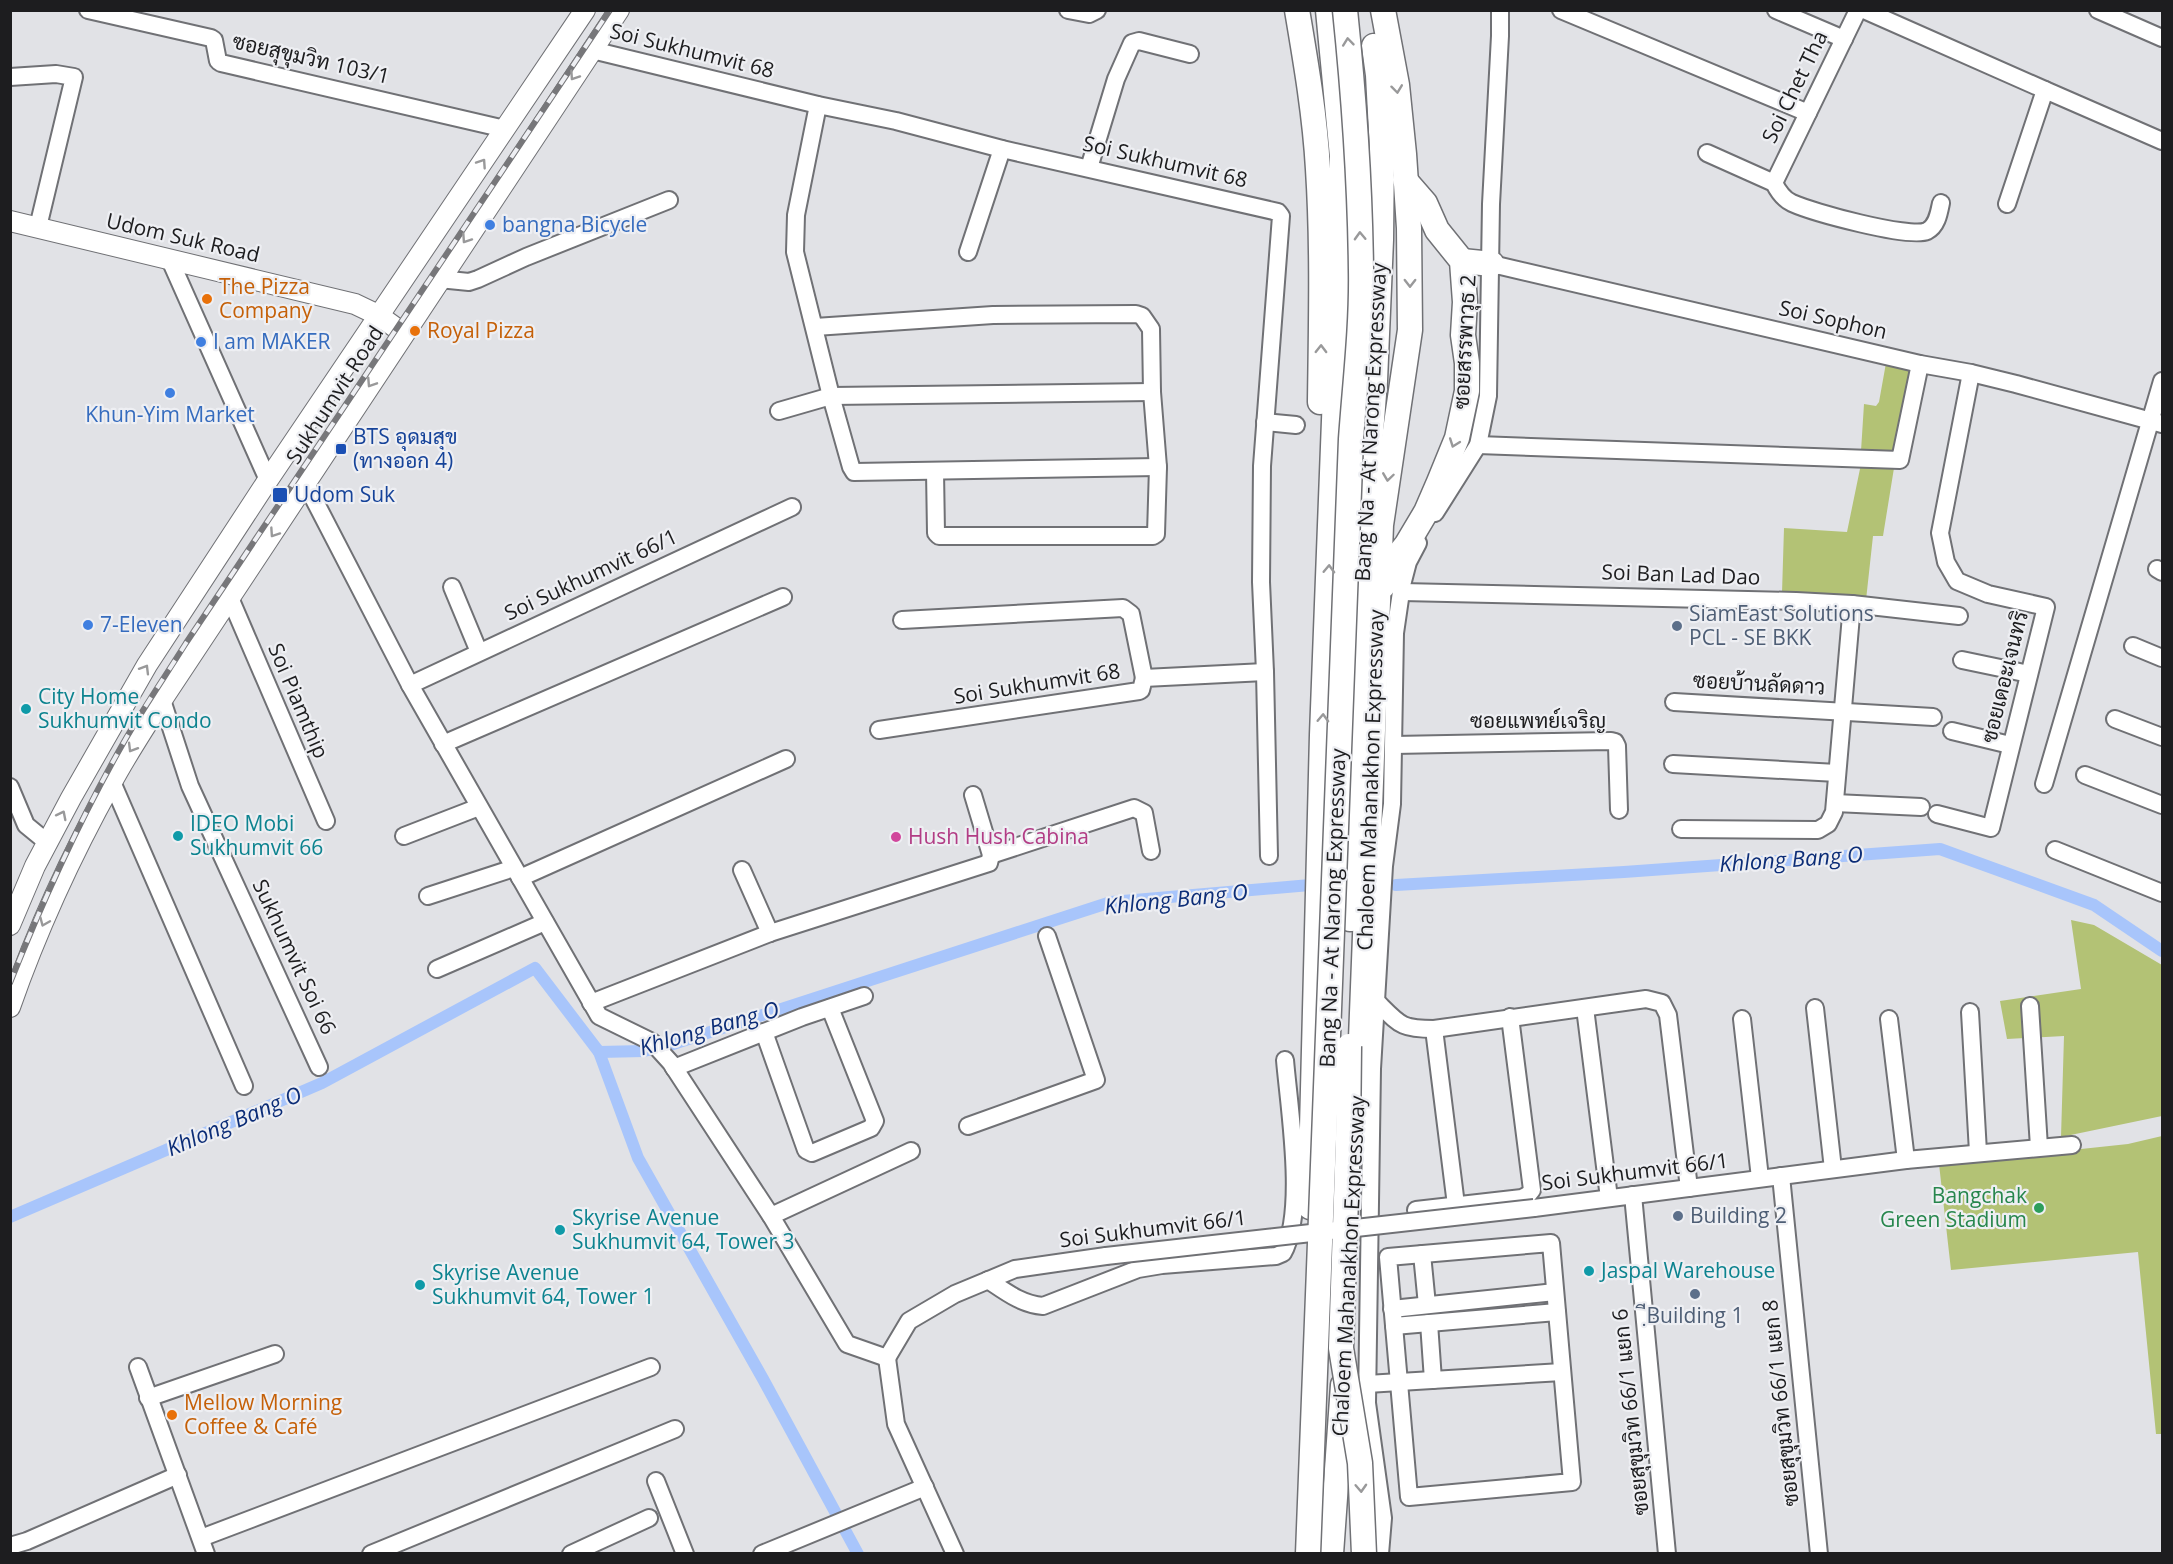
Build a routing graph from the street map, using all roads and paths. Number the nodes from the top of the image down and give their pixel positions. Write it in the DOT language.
graph roads {
  1 [pos="88,10"];
  2 [pos="585,10"];
  3 [pos="619,10"];
  4 [pos="1068,10"];
  5 [pos="1097,10"];
  6 [pos="1297,10"];
  7 [pos="1314,10"];
  8 [pos="1328,10"];
  9 [pos="1345,10"];
  10 [pos="1369,10"];
  11 [pos="1383,10"];
  12 [pos="1500,10"];
  13 [pos="1561,10"];
  14 [pos="1776,10"];
  15 [pos="1858,10"];
  16 [pos="1864,10"];
  17 [pos="2098,10"];
  18 [pos="567,37"];
  19 [pos="2163,38"];
  20 [pos="1844,39"];
  21 [pos="592,50"];
  22 [pos="1190,54"];
  23 [pos="10,77"];
  24 [pos="2045,90"];
  25 [pos="818,105"];
  26 [pos="1808,113"];
  27 [pos="505,129"];
  28 [pos="2163,141"];
  29 [pos="1002,148"];
  30 [pos="1707,153"];
  31 [pos="1089,168"];
  32 [pos="1405,180"];
  33 [pos="1774,183"];
  34 [pos="669,200"];
  35 [pos="1941,203"];
  36 [pos="2007,204"];
  37 [pos="10,221"];
  38 [pos="38,227"];
  39 [pos="1341,237"];
  40 [pos="968,252"];
  41 [pos="170,260"];
  42 [pos="1462,261"];
  43 [pos="1492,264"];
  44 [pos="439,279"];
  45 [pos="378,315"];
  46 [pos="815,327"];
  47 [pos="403,333"];
  48 [pos="1920,364"];
  49 [pos="1971,373"];
  50 [pos="2163,381"];
  51 [pos="1152,392"];
  52 [pos="831,396"];
  53 [pos="779,411"];
  54 [pos="2156,422"];
  55 [pos="1265,423"];
  56 [pos="1296,425"];
  57 [pos="1478,445"];
  58 [pos="1158,467"];
  59 [pos="935,471"];
  60 [pos="268,480"];
  61 [pos="306,484"];
  62 [pos="792,507"];
  63 [pos="1330,533"];
  64 [pos="452,587"];
  65 [pos="1401,592"];
  66 [pos="783,597"];
  67 [pos="230,598"];
  68 [pos="1378,599"];
  69 [pos="1852,604"];
  70 [pos="1959,616"];
  71 [pos="902,620"];
  72 [pos="2133,646"];
  73 [pos="479,652"];
  74 [pos="2163,658"];
  75 [pos="1962,660"];
  76 [pos="1265,672"];
  77 [pos="2029,674"];
  78 [pos="1144,678"];
  79 [pos="410,685"];
  80 [pos="162,700"];
  81 [pos="1674,702"];
  82 [pos="1842,712"];
  83 [pos="1933,717"];
  84 [pos="2115,719"];
  85 [pos="879,730"];
  86 [pos="1952,731"];
  87 [pos="2163,737"];
  88 [pos="443,744"];
  89 [pos="1394,745"];
  90 [pos="2010,745"];
  91 [pos="786,759"];
  92 [pos="1673,765"];
  93 [pos="1837,774"];
  94 [pos="2085,775"];
  95 [pos="112,782"];
  96 [pos="2044,784"];
  97 [pos="10,787"];
  98 [pos="973,795"];
  99 [pos="1835,803"];
  100 [pos="2163,805"];
  101 [pos="479,807"];
  102 [pos="1619,810"];
  103 [pos="326,821"];
  104 [pos="1681,829"];
  105 [pos="404,836"];
  106 [pos="48,843"];
  107 [pos="1151,850"];
  108 [pos="2055,850"];
  109 [pos="991,855"];
  110 [pos="1269,856"];
  111 [pos="742,870"];
  112 [pos="517,873"];
  113 [pos="2163,893"];
  114 [pos="428,896"];
  115 [pos="11,917"];
  116 [pos="545,922"];
  117 [pos="770,933"];
  118 [pos="1047,936"];
  119 [pos="437,969"];
  120 [pos="864,996"];
  121 [pos="1377,1002"];
  122 [pos="591,1003"];
  123 [pos="2030,1006"];
  124 [pos="10,1007"];
  125 [pos="830,1008"];
  126 [pos="1585,1008"];
  127 [pos="1815,1008"];
  128 [pos="1970,1012"];
  129 [pos="1510,1017"];
  130 [pos="1742,1019"];
  131 [pos="1889,1019"];
  132 [pos="1434,1029"];
  133 [pos="764,1032"];
  134 [pos="1285,1060"];
  135 [pos="672,1065"];
  136 [pos="319,1067"];
  137 [pos="244,1086"];
  138 [pos="968,1126"];
  139 [pos="2072,1145"];
  140 [pos="2039,1147"];
  141 [pos="911,1151"];
  142 [pos="1978,1152"];
  143 [pos="1906,1160"];
  144 [pos="1833,1169"];
  145 [pos="1781,1176"];
  146 [pos="1760,1179"];
  147 [pos="1689,1188"];
  148 [pos="1633,1195"];
  149 [pos="1609,1198"];
  150 [pos="1456,1205"];
  151 [pos="1416,1210"];
  152 [pos="771,1216"];
  153 [pos="1422,1254"];
  154 [pos="988,1280"];
  155 [pos="1555,1292"];
  156 [pos="1427,1305"];
  157 [pos="1557,1312"];
  158 [pos="1393,1317"];
  159 [pos="1429,1323"];
  160 [pos="1341,1348"];
  161 [pos="275,1354"];
  162 [pos="887,1358"];
  163 [pos="138,1367"];
  164 [pos="651,1367"];
  165 [pos="1562,1372"];
  166 [pos="1433,1380"];
  167 [pos="1399,1382"];
  168 [pos="1367,1384"];
  169 [pos="148,1398"];
  170 [pos="675,1429"];
  171 [pos="178,1475"];
  172 [pos="656,1481"];
  173 [pos="925,1487"];
  174 [pos="649,1518"];
  175 [pos="10,1546"];
  176 [pos="203,1546"];
  177 [pos="371,1554"];
  178 [pos="571,1554"];
  179 [pos="685,1554"];
  180 [pos="762,1554"];
  181 [pos="955,1554"];
  182 [pos="1300,1554"];
  183 [pos="1308,1554"];
  184 [pos="1329,1554"];
  185 [pos="1364,1554"];
  186 [pos="1380,1554"];
  187 [pos="1667,1554"];
  188 [pos="1819,1554"];
  1 -- 27 [label="street, ซอยสุขุมวิท 103/1"];
  2 -- 18 [label="main road, Sukhumvit Road"];
  3 -- 21 [label="main road, Sukhumvit Road"];
  4 -- 5 [label="street"];
  63 -- 6 [label="highway, one-way"];
  7 -- 39 [label="highway"];
  8 -- 39 [label="highway"];
  183 -- 9 [label="highway, Bang Na - At Narong Expressway, one-way, bridge"];
  10 -- 160 [label="highway, Bang Na - At Narong Expressway, bridge"];
  11 -- 32 [label="highway, Chaloem Mahanakhon Expressway, one-way"];
  12 -- 43 [label="street, ซอยสรรพาวุธ 2"];
  13 -- 26 [label="street"];
  14 -- 20 [label="street"];
  15 -- 20 [label="street, Soi Chet Tha"];
  16 -- 24 [label="street"];
  17 -- 19 [label="street"];
  18 -- 21 [label="main road"];
  18 -- 27 [label="main road, Sukhumvit Road"];
  20 -- 26 [label="street, Soi Chet Tha"];
  21 -- 25 [label="street, Soi Sukhumvit 68"];
  21 -- 44 [label="main road, Sukhumvit Road, one-way"];
  22 -- 31 [label="street"];
  23 -- 38 [label="street"];
  24 -- 28 [label="street"];
  24 -- 36 [label="street"];
  25 -- 29 [label="street, Soi Sukhumvit 68"];
  25 -- 46 [label="street"];
  26 -- 33 [label="street, Soi Chet Tha"];
  45 -- 27 [label="main road, Sukhumvit Road, one-way"];
  29 -- 31 [label="street, Soi Sukhumvit 68"];
  29 -- 40 [label="street"];
  30 -- 33 [label="street"];
  31 -- 55 [label="street, Soi Sukhumvit 68"];
  32 -- 42 [label="highway"];
  32 -- 68 [label="highway, Chaloem Mahanakhon Expressway, one-way"];
  33 -- 35 [label="street"];
  34 -- 44 [label="street"];
  37 -- 38 [label="main road, Udom Suk Road"];
  38 -- 41 [label="main road, Udom Suk Road"];
  39 -- 63 [label="highway, Chaloem Mahanakhon Expressway"];
  41 -- 45 [label="main road, Udom Suk Road"];
  41 -- 60 [label="street"];
  42 -- 43 [label="highway"];
  42 -- 68 [label="highway, one-way"];
  43 -- 48 [label="street, Soi Sophon"];
  43 -- 57 [label="street, ซอยสรรพาวุธ 2"];
  44 -- 47 [label="main road, Sukhumvit Road"];
  45 -- 47 [label="main road, Udom Suk Road"];
  45 -- 60 [label="main road, Sukhumvit Road"];
  46 -- 51 [label="street"];
  46 -- 52 [label="street"];
  47 -- 61 [label="main road, Sukhumvit Road, one-way"];
  48 -- 49 [label="street, Soi Sophon"];
  48 -- 57 [label="street"];
  49 -- 54 [label="street, Soi Sophon"];
  49 -- 77 [label="street, ซอยเดอะเจนทริ"];
  50 -- 54 [label="street"];
  51 -- 52 [label="street"];
  51 -- 58 [label="street"];
  52 -- 53 [label="street"];
  52 -- 59 [label="street"];
  54 -- 96 [label="street"];
  55 -- 56 [label="street"];
  55 -- 76 [label="street, Soi Sukhumvit 68"];
  57 -- 65 [label="street, ซอยสรรพาวุธ 2"];
  58 -- 59 [label="street"];
  58 -- 59 [label="street"];
  106 -- 60 [label="main road, Sukhumvit Road, one-way"];
  61 -- 67 [label="main road, Sukhumvit Road, one-way"];
  61 -- 79 [label="street"];
  62 -- 73 [label="street, Soi Sukhumvit 66/1"];
  182 -- 63 [label="highway, Chaloem Mahanakhon Expressway, one-way"];
  64 -- 73 [label="street"];
  65 -- 69 [label="street, Soi Ban Lad Dao"];
  65 -- 89 [label="street, ซอยสรรพาวุธ 2"];
  66 -- 88 [label="street"];
  67 -- 80 [label="main road, Sukhumvit Road"];
  67 -- 103 [label="street, Soi Piamthip"];
  68 -- 184 [label="highway, Chaloem Mahanakhon Expressway"];
  69 -- 70 [label="street, Soi Ban Lad Dao"];
  69 -- 82 [label="street, ซอยบ้านลัดดาว"];
  71 -- 78 [label="street"];
  72 -- 74 [label="street"];
  73 -- 79 [label="street, Soi Sukhumvit 66/1"];
  75 -- 77 [label="street"];
  76 -- 78 [label="street, Soi Sukhumvit 68"];
  76 -- 110 [label="street, Soi Sukhumvit 68"];
  77 -- 90 [label="street, ซอยเดอะเจนทริ"];
  78 -- 85 [label="street, Soi Sukhumvit 68"];
  79 -- 88 [label="street"];
  80 -- 95 [label="main road, Sukhumvit Road, one-way"];
  80 -- 136 [label="street, Sukhumvit Soi 66"];
  81 -- 82 [label="street, ซอยบ้านลัดดาว"];
  82 -- 83 [label="street, ซอยบ้านลัดดาว"];
  82 -- 93 [label="street, ซอยบ้านลัดดาว"];
  84 -- 87 [label="street"];
  86 -- 90 [label="street"];
  88 -- 101 [label="street"];
  89 -- 102 [label="street, ซอยแพทย์เจริญ"];
  89 -- 121 [label="street, ซอยสรรพาวุธ 2"];
  90 -- 99 [label="street, ซอยเดอะเจนทริ"];
  91 -- 112 [label="street"];
  92 -- 93 [label="street"];
  93 -- 99 [label="street, ซอยบ้านลัดดาว"];
  94 -- 100 [label="street"];
  95 -- 124 [label="main road, Sukhumvit Road, one-way"];
  95 -- 137 [label="street"];
  97 -- 106 [label="street"];
  98 -- 109 [label="street"];
  99 -- 104 [label="street, ซอยบ้านลัดดาว"];
  101 -- 105 [label="street"];
  101 -- 112 [label="street"];
  106 -- 115 [label="main road, Sukhumvit Road"];
  107 -- 109 [label="street"];
  108 -- 113 [label="street"];
  109 -- 117 [label="street"];
  111 -- 117 [label="street"];
  112 -- 114 [label="street"];
  112 -- 116 [label="street"];
  116 -- 119 [label="street"];
  116 -- 122 [label="street"];
  117 -- 122 [label="street"];
  118 -- 138 [label="street"];
  120 -- 125 [label="street"];
  121 -- 132 [label="street"];
  121 -- 168 [label="street, ซอยสรรพาวุธ 2"];
  122 -- 135 [label="street"];
  123 -- 140 [label="street"];
  125 -- 133 [label="street"];
  125 -- 133 [label="street"];
  126 -- 129 [label="street"];
  126 -- 147 [label="street"];
  126 -- 149 [label="street"];
  127 -- 144 [label="street"];
  128 -- 142 [label="street"];
  129 -- 132 [label="street"];
  129 -- 150 [label="street"];
  130 -- 146 [label="street"];
  131 -- 143 [label="street"];
  132 -- 150 [label="street"];
  133 -- 135 [label="street"];
  134 -- 154 [label="street"];
  135 -- 152 [label="street"];
  139 -- 140 [label="street, Soi Sukhumvit 66/1"];
  140 -- 142 [label="street, Soi Sukhumvit 66/1"];
  141 -- 152 [label="street"];
  142 -- 143 [label="street, Soi Sukhumvit 66/1"];
  143 -- 144 [label="street, Soi Sukhumvit 66/1"];
  144 -- 145 [label="street, Soi Sukhumvit 66/1"];
  145 -- 146 [label="street, Soi Sukhumvit 66/1"];
  145 -- 188 [label="street, ซอยสุขุมวิท 66/1 แยก 8"];
  146 -- 147 [label="street, Soi Sukhumvit 66/1"];
  147 -- 148 [label="street, Soi Sukhumvit 66/1"];
  148 -- 149 [label="street, Soi Sukhumvit 66/1"];
  148 -- 187 [label="street, ซอยสุขุมวิท 66/1 แยก 6"];
  149 -- 154 [label="street, Soi Sukhumvit 66/1, bridge"];
  150 -- 151 [label="street"];
  152 -- 162 [label="street"];
  153 -- 155 [label="street"];
  153 -- 156 [label="street"];
  153 -- 158 [label="street"];
  154 -- 162 [label="street, Soi Sukhumvit 66/1"];
  155 -- 156 [label="street"];
  155 -- 157 [label="street"];
  156 -- 158 [label="street"];
  157 -- 159 [label="street"];
  157 -- 165 [label="street"];
  158 -- 159 [label="street"];
  158 -- 167 [label="street"];
  159 -- 166 [label="street"];
  160 -- 184 [label="highway, Bang Na - At Narong Expressway, bridge"];
  160 -- 185 [label="highway, one-way, bridge"];
  161 -- 169 [label="street"];
  162 -- 173 [label="street"];
  163 -- 169 [label="street"];
  164 -- 176 [label="street"];
  165 -- 166 [label="street"];
  165 -- 167 [label="street"];
  166 -- 167 [label="street"];
  167 -- 168 [label="street"];
  168 -- 186 [label="street, ซอยสรรพาวุธ 2"];
  169 -- 171 [label="street"];
  170 -- 177 [label="street"];
  171 -- 175 [label="street"];
  171 -- 176 [label="street"];
  172 -- 179 [label="street"];
  173 -- 180 [label="street"];
  173 -- 181 [label="street"];
  174 -- 178 [label="street"];
}
